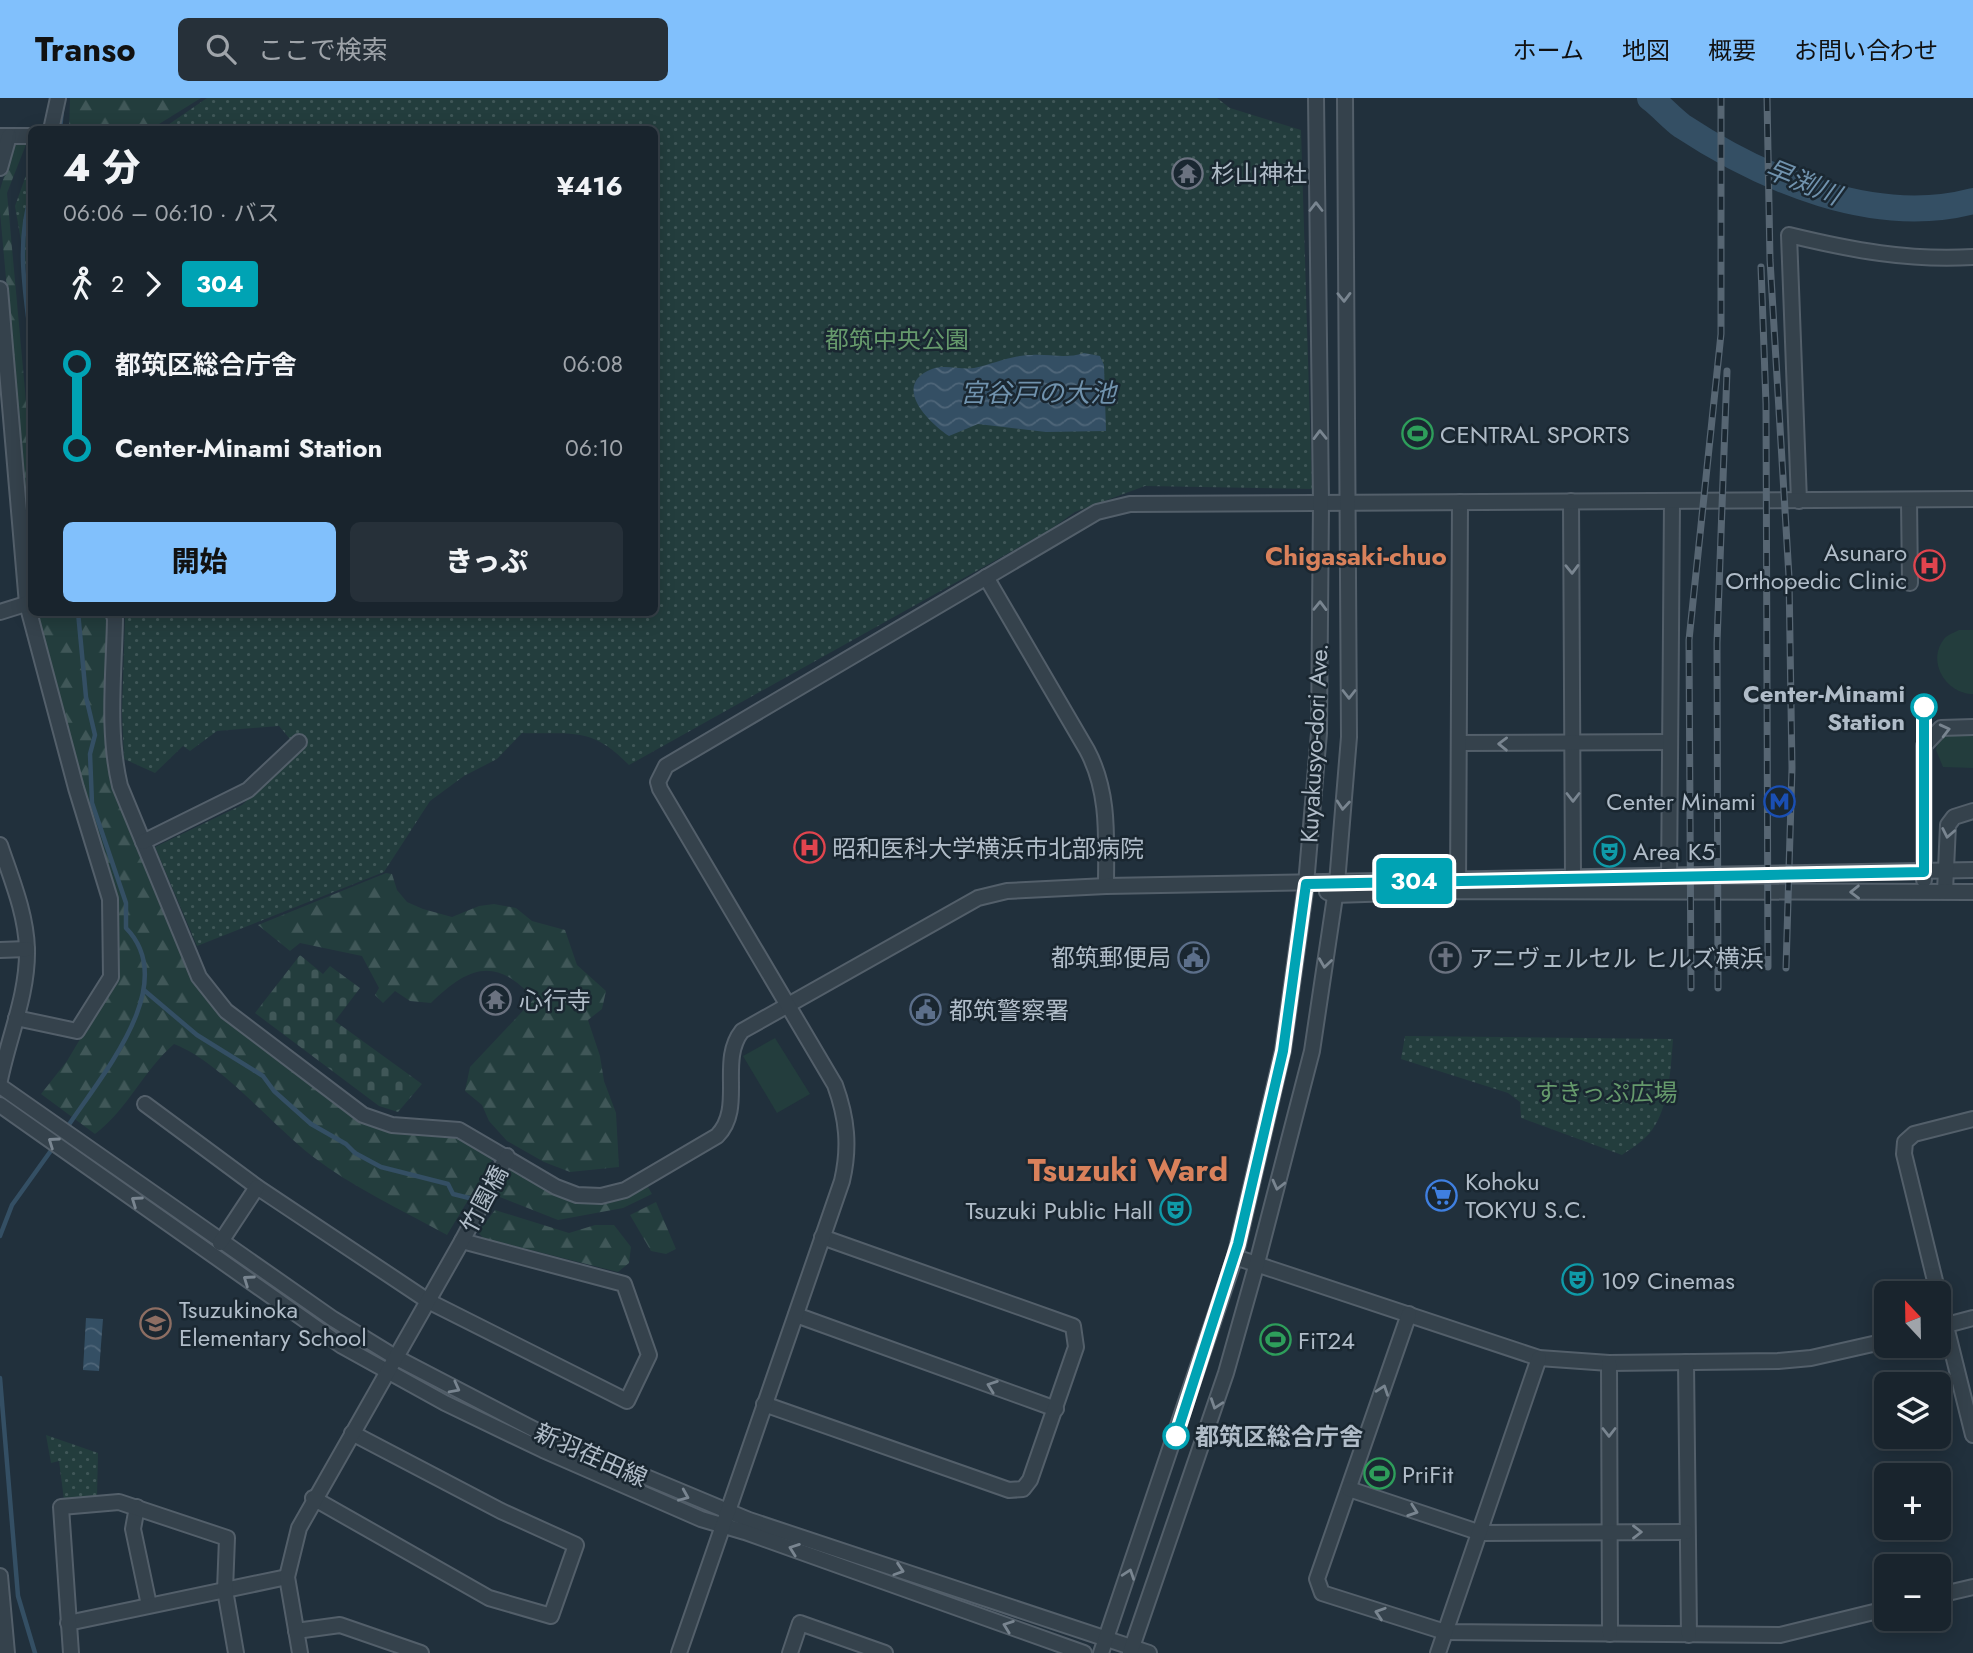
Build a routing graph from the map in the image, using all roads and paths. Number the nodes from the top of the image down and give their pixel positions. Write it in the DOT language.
graph roads {
  1 [pos="58,98"];
  2 [pos="1316,98"];
  3 [pos="1345,98"];
  4 [pos="52,126"];
  5 [pos="4,136"];
  6 [pos="28,136"];
  7 [pos="0,168"];
  8 [pos="1973,257"];
  9 [pos="0,289"];
  10 [pos="6,410"];
  11 [pos="1973,499"];
  12 [pos="1799,500"];
  13 [pos="1909,500"];
  14 [pos="1571,501"];
  15 [pos="1460,502"];
  16 [pos="1672,502"];
  17 [pos="1321,503"];
  18 [pos="1347,503"];
  19 [pos="986,577"];
  20 [pos="1910,580"];
  21 [pos="28,595"];
  22 [pos="28,603"];
  23 [pos="0,612"];
  24 [pos="32,616"];
  25 [pos="115,616"];
  26 [pos="1973,727"];
  27 [pos="1669,742"];
  28 [pos="299,743"];
  29 [pos="1460,743"];
  30 [pos="1574,745"];
  31 [pos="1973,811"];
  32 [pos="143,842"];
  33 [pos="0,845"];
  34 [pos="1946,870"];
  35 [pos="1973,870"];
  36 [pos="1924,872"];
  37 [pos="1573,878"];
  38 [pos="1306,884"];
  39 [pos="1669,884"];
  40 [pos="1106,886"];
  41 [pos="1458,886"];
  42 [pos="1336,889"];
  43 [pos="1945,891"];
  44 [pos="1973,891"];
  45 [pos="1923,892"];
  46 [pos="27,949"];
  47 [pos="0,950"];
  48 [pos="790,1004"];
  49 [pos="16,1018"];
  50 [pos="0,1080"];
  51 [pos="0,1086"];
  52 [pos="145,1104"];
  53 [pos="0,1105"];
  54 [pos="33,1118"];
  55 [pos="1973,1119"];
  56 [pos="82,1154"];
  57 [pos="507,1156"];
  58 [pos="257,1187"];
  59 [pos="822,1237"];
  60 [pos="462,1241"];
  61 [pos="220,1243"];
  62 [pos="1235,1257"];
  63 [pos="1257,1264"];
  64 [pos="1934,1281"];
  65 [pos="428,1301"];
  66 [pos="1409,1314"];
  67 [pos="796,1315"];
  68 [pos="1973,1318"];
  69 [pos="1951,1324"];
  70 [pos="1874,1344"];
  71 [pos="395,1357"];
  72 [pos="1539,1358"];
  73 [pos="1951,1358"];
  74 [pos="1686,1362"];
  75 [pos="1609,1363"];
  76 [pos="387,1371"];
  77 [pos="764,1404"];
  78 [pos="1056,1409"];
  79 [pos="352,1433"];
  80 [pos="1973,1436"];
  81 [pos="1349,1489"];
  82 [pos="313,1499"];
  83 [pos="137,1507"];
  84 [pos="725,1518"];
  85 [pos="1609,1532"];
  86 [pos="1686,1532"];
  87 [pos="1481,1533"];
  88 [pos="0,1576"];
  89 [pos="287,1577"];
  90 [pos="1973,1587"];
  91 [pos="225,1590"];
  92 [pos="1951,1592"];
  93 [pos="149,1605"];
  94 [pos="1874,1612"];
  95 [pos="68,1623"];
  96 [pos="296,1631"];
  97 [pos="1445,1632"];
  98 [pos="1610,1634"];
  99 [pos="1689,1635"];
  100 [pos="1106,1638"];
  101 [pos="401,1650"];
  102 [pos="1131,1650"];
  103 [pos="7,1653"];
  104 [pos="71,1653"];
  105 [pos="236,1653"];
  106 [pos="300,1653"];
  107 [pos="421,1653"];
  108 [pos="679,1653"];
  109 [pos="790,1653"];
  110 [pos="885,1653"];
  111 [pos="1084,1653"];
  112 [pos="1101,1653"];
  113 [pos="1149,1653"];
  114 [pos="1438,1653"];
  1 -- 4 [label="street"];
  17 -- 2 [label="street, Kuyakusyo-dori Ave., one-way"];
  3 -- 18 [label="street, Kuyakusyo-dori Ave., one-way"];
  5 -- 6 [label="street"];
  5 -- 7 [label="street"];
  8 -- 12 [label="street"];
  9 -- 10 [label="street"];
  10 -- 21 [label="street"];
  11 -- 13 [label="street"];
  12 -- 13 [label="street"];
  12 -- 16 [label="street"];
  13 -- 20 [label="street"];
  14 -- 15 [label="street"];
  14 -- 16 [label="street"];
  14 -- 30 [label="street, one-way"];
  15 -- 18 [label="street"];
  15 -- 29 [label="street"];
  16 -- 27 [label="street"];
  17 -- 18 [label="street"];
  17 -- 19 [label="street"];
  38 -- 17 [label="street, Kuyakusyo-dori Ave., one-way"];
  18 -- 42 [label="street, Kuyakusyo-dori Ave., one-way"];
  19 -- 40 [label="street"];
  19 -- 48 [label="street"];
  22 -- 23 [label="street"];
  24 -- 49 [label="street"];
  25 -- 32 [label="street"];
  36 -- 26 [label="street, one-way"];
  27 -- 30 [label="street"];
  27 -- 39 [label="street"];
  28 -- 32 [label="street"];
  30 -- 29 [label="street, one-way"];
  29 -- 41 [label="street"];
  30 -- 37 [label="street, one-way"];
  31 -- 34 [label="street, one-way"];
  32 -- 57 [label="street"];
  33 -- 46 [label="street"];
  34 -- 35 [label="street"];
  34 -- 36 [label="street"];
  34 -- 43 [label="street"];
  36 -- 39 [label="street"];
  36 -- 45 [label="street"];
  37 -- 39 [label="street"];
  37 -- 41 [label="street"];
  38 -- 40 [label="street"];
  38 -- 42 [label="street"];
  38 -- 62 [label="street, Kuyakusyo-dori Ave."];
  39 -- 41 [label="street"];
  45 -- 39 [label="street, one-way"];
  40 -- 48 [label="street"];
  41 -- 42 [label="street"];
  42 -- 63 [label="street, Kuyakusyo-dori Ave., one-way"];
  43 -- 44 [label="street"];
  43 -- 45 [label="street"];
  46 -- 47 [label="street"];
  46 -- 49 [label="street"];
  48 -- 57 [label="street"];
  48 -- 59 [label="street"];
  49 -- 50 [label="street"];
  51 -- 54 [label="street"];
  52 -- 58 [label="street"];
  53 -- 54 [label="street"];
  54 -- 56 [label="street"];
  55 -- 64 [label="street"];
  56 -- 61 [label="street, 新羽荏田線"];
  76 -- 56 [label="street, 新羽荏田線, one-way"];
  57 -- 60 [label="street, 竹園橋"];
  58 -- 61 [label="street"];
  58 -- 65 [label="street"];
  59 -- 67 [label="street"];
  59 -- 78 [label="street"];
  60 -- 65 [label="street, 竹園橋"];
  60 -- 65 [label="street"];
  61 -- 71 [label="street, 新羽荏田線"];
  62 -- 63 [label="street"];
  100 -- 62 [label="street, Kuyakusyo-dori Ave., one-way"];
  63 -- 66 [label="street"];
  63 -- 102 [label="street, Kuyakusyo-dori Ave., one-way"];
  65 -- 71 [label="street, 竹園橋"];
  66 -- 72 [label="street"];
  81 -- 66 [label="street, one-way"];
  67 -- 77 [label="street"];
  78 -- 67 [label="street, one-way"];
  68 -- 69 [label="street"];
  70 -- 74 [label="street"];
  71 -- 76 [label="street, 竹園橋"];
  71 -- 84 [label="street, 新羽荏田線, one-way"];
  72 -- 75 [label="street"];
  72 -- 87 [label="street"];
  73 -- 80 [label="street"];
  74 -- 75 [label="street"];
  74 -- 86 [label="street"];
  75 -- 85 [label="street, one-way"];
  76 -- 79 [label="street, 竹園橋"];
  76 -- 84 [label="street, 新羽荏田線"];
  77 -- 78 [label="street"];
  77 -- 84 [label="street"];
  79 -- 82 [label="street, 竹園橋"];
  79 -- 82 [label="street"];
  81 -- 87 [label="street, one-way"];
  97 -- 81 [label="street, one-way"];
  82 -- 89 [label="street, 竹園橋"];
  83 -- 91 [label="street"];
  83 -- 93 [label="street"];
  83 -- 95 [label="street"];
  84 -- 100 [label="street, 新羽荏田線, one-way"];
  84 -- 108 [label="street"];
  111 -- 84 [label="street, 新羽荏田線, one-way"];
  85 -- 86 [label="street, one-way"];
  85 -- 87 [label="street"];
  85 -- 98 [label="street"];
  86 -- 99 [label="street"];
  87 -- 97 [label="street"];
  88 -- 103 [label="street"];
  89 -- 91 [label="street"];
  89 -- 96 [label="street"];
  90 -- 92 [label="street"];
  91 -- 93 [label="street"];
  91 -- 105 [label="street"];
  93 -- 95 [label="street"];
  94 -- 99 [label="street"];
  95 -- 104 [label="street"];
  96 -- 101 [label="street"];
  96 -- 106 [label="street"];
  97 -- 98 [label="street"];
  97 -- 114 [label="street"];
  98 -- 99 [label="street"];
  100 -- 102 [label="street, 新羽荏田線"];
  100 -- 112 [label="street, Kuyakusyo-dori Ave."];
  101 -- 107 [label="street"];
  102 -- 113 [label="street, 新羽荏田線"];
  109 -- 110 [label="street"];
}
